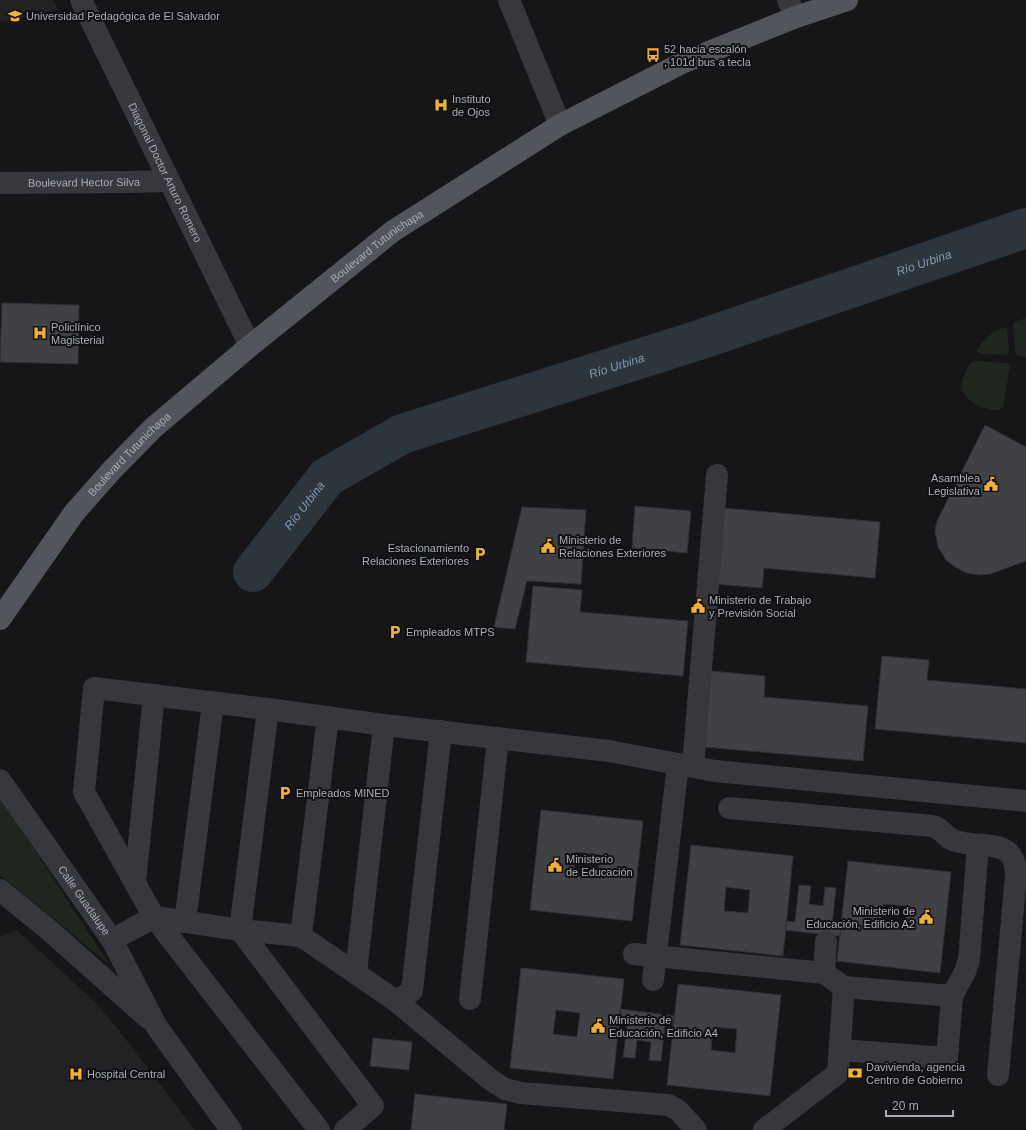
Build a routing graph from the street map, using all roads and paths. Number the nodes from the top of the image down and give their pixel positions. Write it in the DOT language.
graph roads {
  1 [pos="81,0"];
  2 [pos="509,0"];
  3 [pos="848,0"];
  4 [pos="792,9"];
  5 [pos="560,125"];
  6 [pos="169,180"];
  7 [pos="0,183"];
  8 [pos="250,346"];
  9 [pos="717,475"];
  10 [pos="0,619"];
  11 [pos="154,695"];
  12 [pos="213,703"];
  13 [pos="268,709"];
  14 [pos="328,717"];
  15 [pos="384,725"];
  16 [pos="441,731"];
  17 [pos="498,738"];
  18 [pos="686,765"];
  19 [pos="0,780"];
  20 [pos="1026,801"];
  21 [pos="729,808"];
  22 [pos="978,845"];
  23 [pos="135,883"];
  24 [pos="0,890"];
  25 [pos="154,917"];
  26 [pos="185,922"];
  27 [pos="240,930"];
  28 [pos="301,936"];
  29 [pos="112,940"];
  30 [pos="826,942"];
  31 [pos="634,954"];
  32 [pos="656,956"];
  33 [pos="356,972"];
  34 [pos="824,973"];
  35 [pos="653,980"];
  36 [pos="844,987"];
  37 [pos="952,996"];
  38 [pos="470,999"];
  39 [pos="396,1001"];
  40 [pos="157,1027"];
  41 [pos="840,1050"];
  42 [pos="998,1075"];
  43 [pos="228,1129"];
  44 [pos="319,1130"];
  45 [pos="345,1130"];
  46 [pos="696,1130"];
  47 [pos="764,1130"];
  1 -- 6 [label="street, Diagonal Doctor Arturo Romero"];
  2 -- 5 [label="street"];
  3 -- 4 [label="main road, Boulevard Tutunichapa"];
  4 -- 5 [label="main road, Boulevard Tutunichapa"];
  5 -- 8 [label="main road, Boulevard Tutunichapa"];
  6 -- 7 [label="street, Boulevard Hector Silva"];
  6 -- 8 [label="street, Diagonal Doctor Arturo Romero"];
  8 -- 10 [label="main road, Boulevard Tutunichapa"];
  9 -- 18 [label="street"];
  11 -- 12 [label="street"];
  11 -- 23 [label="street"];
  11 -- 23 [label="street"];
  12 -- 13 [label="street"];
  12 -- 26 [label="street"];
  13 -- 14 [label="street"];
  13 -- 27 [label="street"];
  14 -- 15 [label="street"];
  14 -- 28 [label="street"];
  15 -- 16 [label="street"];
  15 -- 33 [label="street"];
  16 -- 17 [label="street"];
  16 -- 39 [label="street"];
  17 -- 18 [label="street"];
  17 -- 38 [label="street"];
  18 -- 20 [label="street"];
  18 -- 32 [label="street"];
  19 -- 29 [label="street, Calle Guadalupe"];
  21 -- 22 [label="street"];
  22 -- 37 [label="street"];
  22 -- 42 [label="street"];
  23 -- 25 [label="street"];
  24 -- 40 [label="street, Calle Guadalupe"];
  25 -- 26 [label="street"];
  25 -- 29 [label="street"];
  25 -- 44 [label="street"];
  26 -- 27 [label="street"];
  27 -- 28 [label="street"];
  27 -- 45 [label="street"];
  28 -- 33 [label="street"];
  29 -- 40 [label="street, Calle Guadalupe"];
  30 -- 34 [label="street"];
  31 -- 32 [label="street"];
  32 -- 34 [label="street"];
  32 -- 35 [label="street"];
  33 -- 39 [label="street"];
  34 -- 36 [label="street"];
  36 -- 37 [label="street"];
  36 -- 41 [label="street"];
  37 -- 41 [label="street"];
  39 -- 46 [label="street"];
  40 -- 43 [label="street, Calle Guadalupe"];
  41 -- 47 [label="street"];
}
